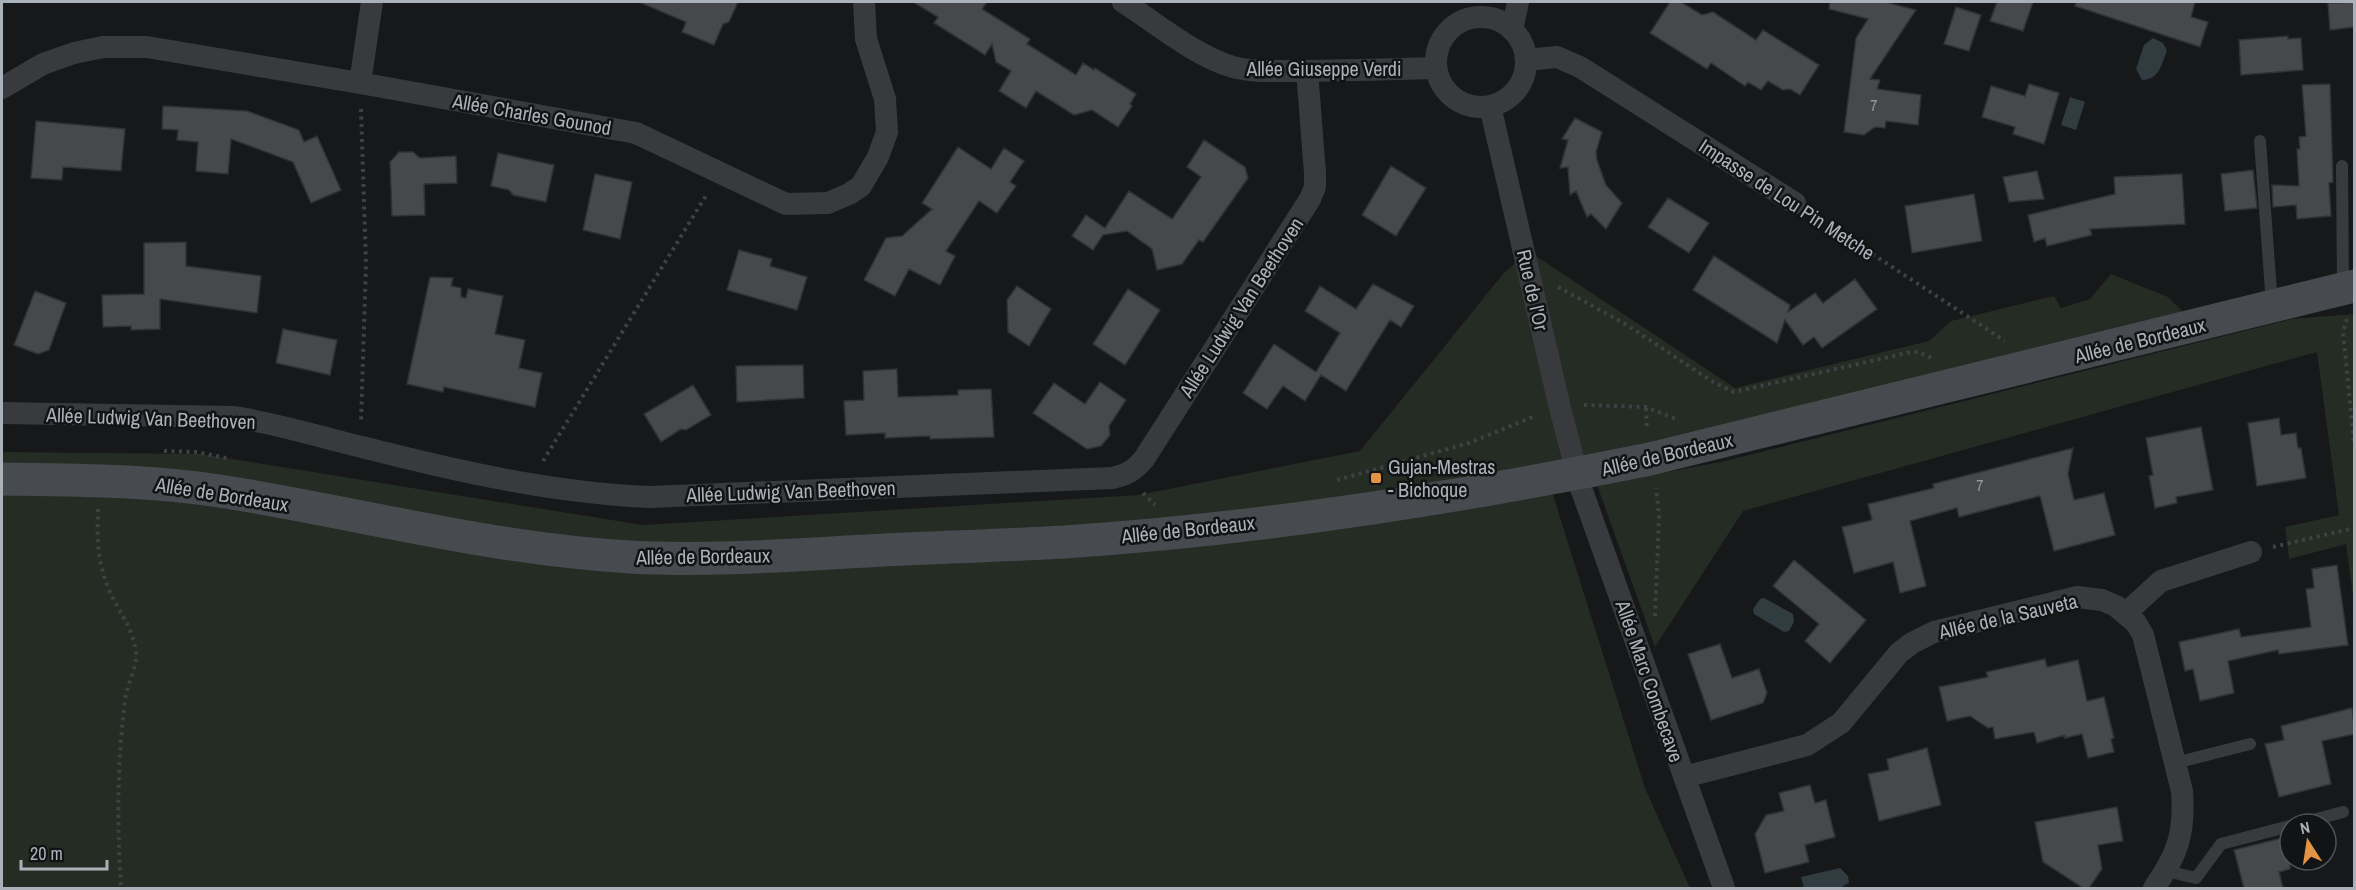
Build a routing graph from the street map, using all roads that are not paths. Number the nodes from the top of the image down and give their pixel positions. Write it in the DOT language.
graph roads {
  1 [pos="372,2"];
  2 [pos="864,2"];
  3 [pos="1123,2"];
  4 [pos="1518,2"];
  5 [pos="1471,10"];
  6 [pos="1512,30"];
  7 [pos="1526,60"];
  8 [pos="1436,68"];
  9 [pos="1307,71"];
  10 [pos="360,83"];
  11 [pos="2,88"];
  12 [pos="1490,106"];
  13 [pos="2260,141"];
  14 [pos="2342,166"];
  15 [pos="1795,203"];
  16 [pos="2349,297"];
  17 [pos="2272,307"];
  18 [pos="2,413"];
  19 [pos="1577,474"];
  20 [pos="2,478"];
  21 [pos="2251,552"];
  22 [pos="2126,613"];
  23 [pos="2250,744"];
  24 [pos="2175,763"];
  25 [pos="1684,777"];
  26 [pos="2343,812"];
  27 [pos="2338,813"];
  28 [pos="2278,829"];
  29 [pos="2160,880"];
  30 [pos="1724,888"];
  1 -- 10 [label="street"];
  2 -- 10 [label="street, Allée Charles Gounod"];
  3 -- 9 [label="street, Allée Giuseppe Verdi"];
  4 -- 6 [label="street"];
  5 -- 6 [label="street"];
  5 -- 8 [label="street"];
  6 -- 7 [label="street"];
  7 -- 12 [label="street"];
  7 -- 15 [label="street, Impasse de Lou Pin Metche"];
  8 -- 9 [label="street, Allée Giuseppe Verdi"];
  8 -- 12 [label="street"];
  9 -- 18 [label="street, Allée Ludwig Van Beethoven"];
  10 -- 11 [label="street, Allée Charles Gounod"];
  12 -- 19 [label="street, Rue de l'Or"];
  13 -- 17 [label="lane"];
  14 -- 16 [label="lane"];
  16 -- 17 [label="main road, Allée de Bordeaux"];
  17 -- 19 [label="main road, Allée de Bordeaux"];
  19 -- 20 [label="main road, Allée de Bordeaux"];
  19 -- 25 [label="street, Allée Marc Combecave"];
  21 -- 22 [label="street"];
  22 -- 24 [label="street, Allée de la Sauveta"];
  22 -- 25 [label="street, Allée de la Sauveta"];
  23 -- 24 [label="lane"];
  24 -- 29 [label="street, Allée de la Sauveta"];
  25 -- 30 [label="street, Allée Marc Combecave"];
  26 -- 27 [label="lane"];
  28 -- 29 [label="lane"];
}
